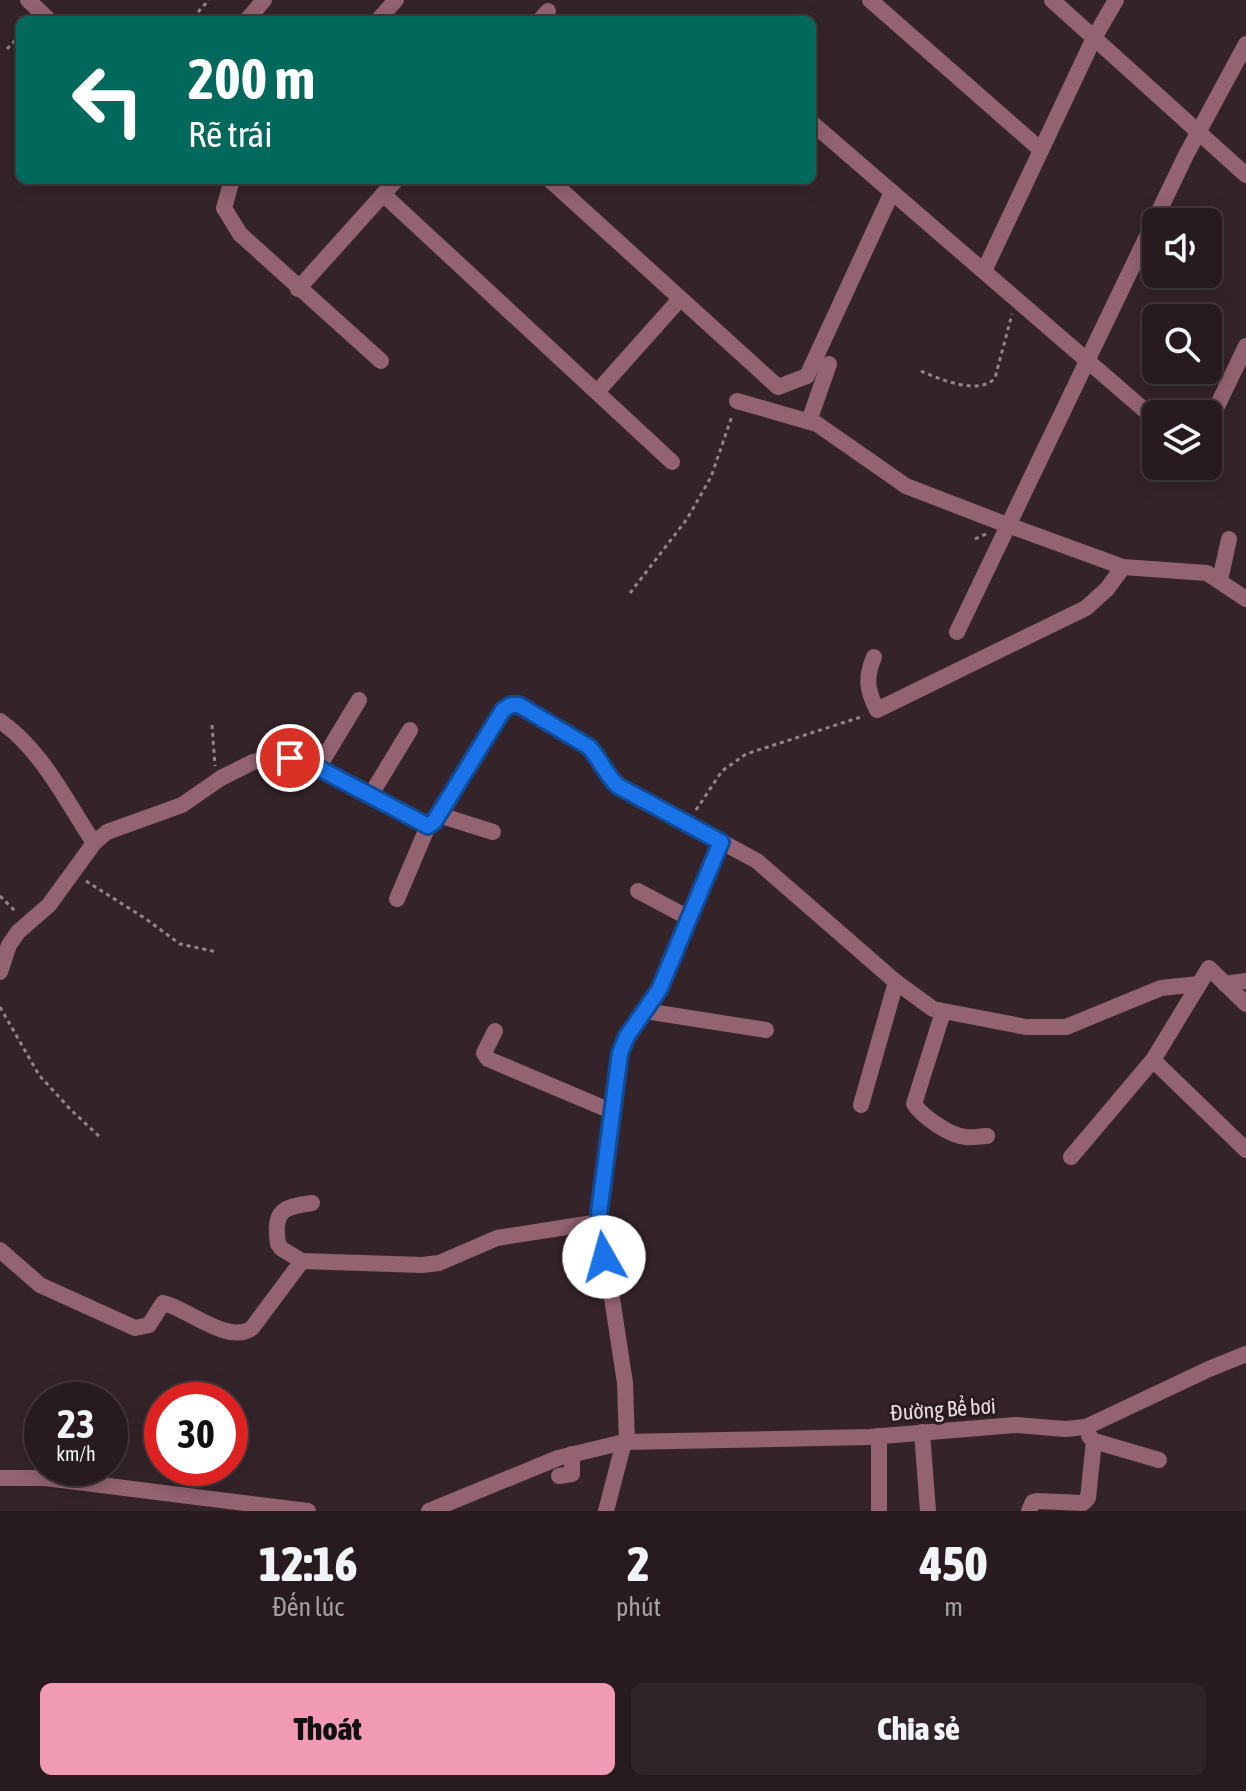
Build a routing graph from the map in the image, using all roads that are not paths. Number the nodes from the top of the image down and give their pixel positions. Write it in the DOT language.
graph roads {
  1 [pos="396,0"];
  2 [pos="870,0"];
  3 [pos="1052,0"];
  4 [pos="1116,0"];
  5 [pos="382,16"];
  6 [pos="1094,38"];
  7 [pos="1246,44"];
  8 [pos="816,126"];
  9 [pos="1199,132"];
  10 [pos="1041,150"];
  11 [pos="1246,175"];
  12 [pos="231,184"];
  13 [pos="392,184"];
  14 [pos="554,184"];
  15 [pos="892,192"];
  16 [pos="383,194"];
  17 [pos="984,271"];
  18 [pos="298,289"];
  19 [pos="680,299"];
  20 [pos="1246,346"];
  21 [pos="381,361"];
  22 [pos="1089,361"];
  23 [pos="829,364"];
  24 [pos="769,380"];
  25 [pos="597,392"];
  26 [pos="1220,400"];
  27 [pos="737,401"];
  28 [pos="1142,408"];
  29 [pos="762,410"];
  30 [pos="809,421"];
  31 [pos="672,462"];
  32 [pos="1009,526"];
  33 [pos="1229,539"];
  34 [pos="1123,567"];
  35 [pos="1220,580"];
  36 [pos="1246,599"];
  37 [pos="957,632"];
  38 [pos="874,657"];
  39 [pos="359,700"];
  40 [pos="0,721"];
  41 [pos="410,730"];
  42 [pos="318,768"];
  43 [pos="370,796"];
  44 [pos="434,821"];
  45 [pos="493,832"];
  46 [pos="721,842"];
  47 [pos="94,843"];
  48 [pos="638,891"];
  49 [pos="397,899"];
  50 [pos="689,918"];
  51 [pos="0,972"];
  52 [pos="1246,981"];
  53 [pos="896,982"];
  54 [pos="1199,984"];
  55 [pos="1225,984"];
  56 [pos="1246,1004"];
  57 [pos="645,1011"];
  58 [pos="943,1012"];
  59 [pos="766,1030"];
  60 [pos="495,1031"];
  61 [pos="1153,1060"];
  62 [pos="861,1105"];
  63 [pos="611,1111"];
  64 [pos="987,1136"];
  65 [pos="1246,1150"];
  66 [pos="1071,1157"];
  67 [pos="312,1203"];
  68 [pos="599,1222"];
  69 [pos="0,1250"];
  70 [pos="302,1261"];
  71 [pos="1246,1354"];
  72 [pos="922,1432"];
  73 [pos="1090,1434"];
  74 [pos="879,1436"];
  75 [pos="626,1442"];
  76 [pos="572,1454"];
  77 [pos="1159,1460"];
  78 [pos="559,1476"];
  79 [pos="0,1478"];
  80 [pos="474,1492"];
  81 [pos="166,1493"];
  82 [pos="166,1511"];
  83 [pos="308,1511"];
  84 [pos="429,1511"];
  85 [pos="474,1511"];
  86 [pos="606,1511"];
  87 [pos="879,1511"];
  88 [pos="928,1511"];
  89 [pos="1029,1511"];
  1 -- 5 [label="street"];
  2 -- 10 [label="street"];
  3 -- 6 [label="street"];
  4 -- 6 [label="street"];
  6 -- 9 [label="street"];
  6 -- 10 [label="street"];
  7 -- 9 [label="street"];
  8 -- 15 [label="street"];
  9 -- 11 [label="street"];
  9 -- 22 [label="street"];
  10 -- 17 [label="street"];
  12 -- 18 [label="street"];
  13 -- 16 [label="street"];
  14 -- 19 [label="street"];
  15 -- 17 [label="street"];
  15 -- 24 [label="street"];
  16 -- 18 [label="street"];
  16 -- 25 [label="street"];
  17 -- 22 [label="street"];
  18 -- 21 [label="street"];
  19 -- 24 [label="street"];
  19 -- 25 [label="street"];
  20 -- 26 [label="street"];
  22 -- 28 [label="street"];
  22 -- 32 [label="street"];
  23 -- 30 [label="street"];
  24 -- 29 [label="street"];
  25 -- 31 [label="street"];
  27 -- 29 [label="street"];
  29 -- 30 [label="street"];
  30 -- 32 [label="street"];
  32 -- 34 [label="street"];
  32 -- 37 [label="street"];
  33 -- 35 [label="street"];
  34 -- 35 [label="street"];
  34 -- 38 [label="street"];
  35 -- 36 [label="street"];
  39 -- 42 [label="street"];
  40 -- 47 [label="street"];
  41 -- 43 [label="street"];
  42 -- 43 [label="street"];
  42 -- 47 [label="street"];
  43 -- 44 [label="street"];
  44 -- 45 [label="street"];
  44 -- 46 [label="street"];
  44 -- 49 [label="street"];
  46 -- 50 [label="street"];
  46 -- 53 [label="street"];
  47 -- 51 [label="street"];
  48 -- 50 [label="street"];
  50 -- 57 [label="street"];
  52 -- 55 [label="street"];
  53 -- 58 [label="street"];
  53 -- 62 [label="street"];
  54 -- 55 [label="street"];
  54 -- 58 [label="street"];
  54 -- 61 [label="street"];
  55 -- 56 [label="street"];
  57 -- 59 [label="street"];
  57 -- 63 [label="street"];
  58 -- 64 [label="street"];
  60 -- 63 [label="street"];
  61 -- 65 [label="street"];
  61 -- 66 [label="street"];
  63 -- 68 [label="street"];
  67 -- 70 [label="street"];
  68 -- 70 [label="street"];
  68 -- 75 [label="street"];
  69 -- 70 [label="street"];
  71 -- 73 [label="street, Đường Bể bơi"];
  72 -- 73 [label="street, Đường Bể bơi"];
  72 -- 74 [label="street, Đường Bể bơi"];
  72 -- 88 [label="street"];
  73 -- 77 [label="street"];
  73 -- 89 [label="street"];
  74 -- 75 [label="street, Đường Bể bơi"];
  74 -- 87 [label="street"];
  75 -- 76 [label="street, Đường Bể bơi"];
  75 -- 86 [label="street"];
  76 -- 78 [label="street"];
  76 -- 80 [label="street, Đường Bể bơi"];
  79 -- 81 [label="street"];
  80 -- 84 [label="street, Đường Bể bơi"];
  80 -- 85 [label="street"];
  81 -- 82 [label="street"];
  81 -- 83 [label="street"];
}
